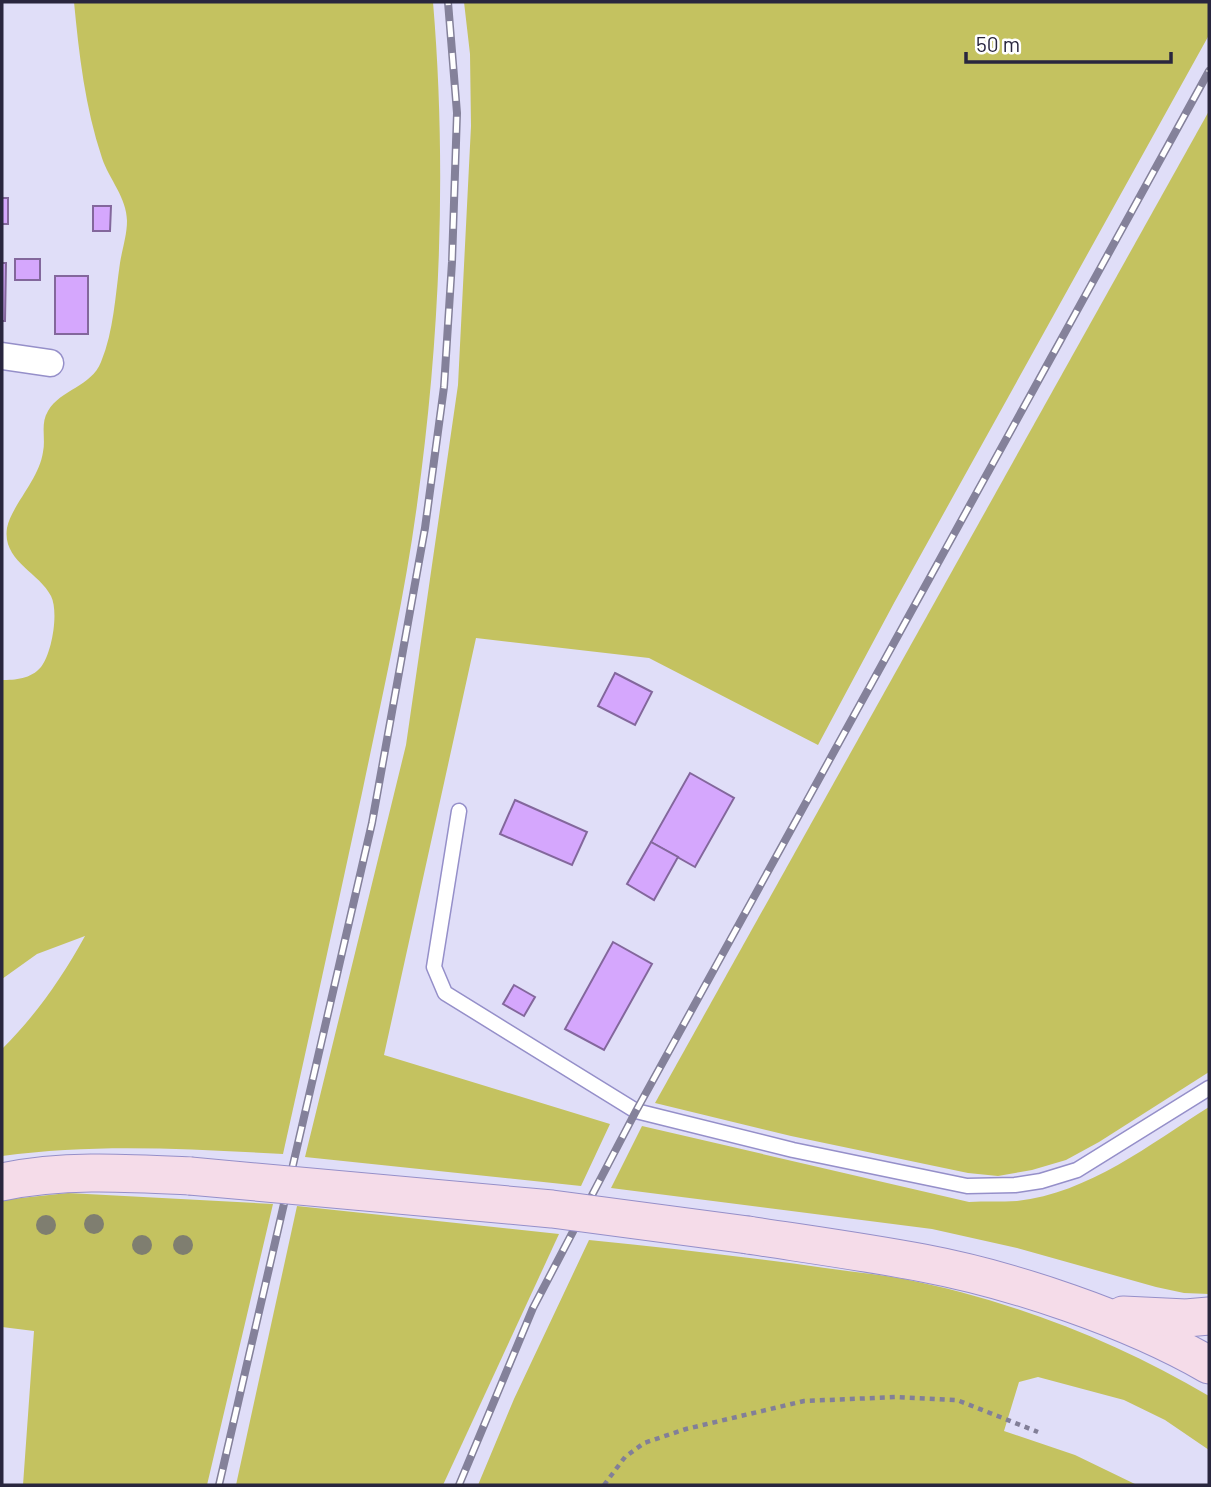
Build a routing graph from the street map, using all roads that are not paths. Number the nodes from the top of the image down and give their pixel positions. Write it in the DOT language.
graph roads {
  1 [pos="2,356"];
  2 [pos="50,363"];
  3 [pos="459,811"];
  4 [pos="1209,1088"];
  5 [pos="2,1182"];
  6 [pos="1098,1315"];
  7 [pos="1209,1316"];
  8 [pos="1209,1365"];
  1 -- 2 [label="street"];
  3 -- 4 [label="lane"];
  5 -- 6 [label="main road, bridge"];
  6 -- 7 [label="main road"];
  6 -- 8 [label="main road"];
}
